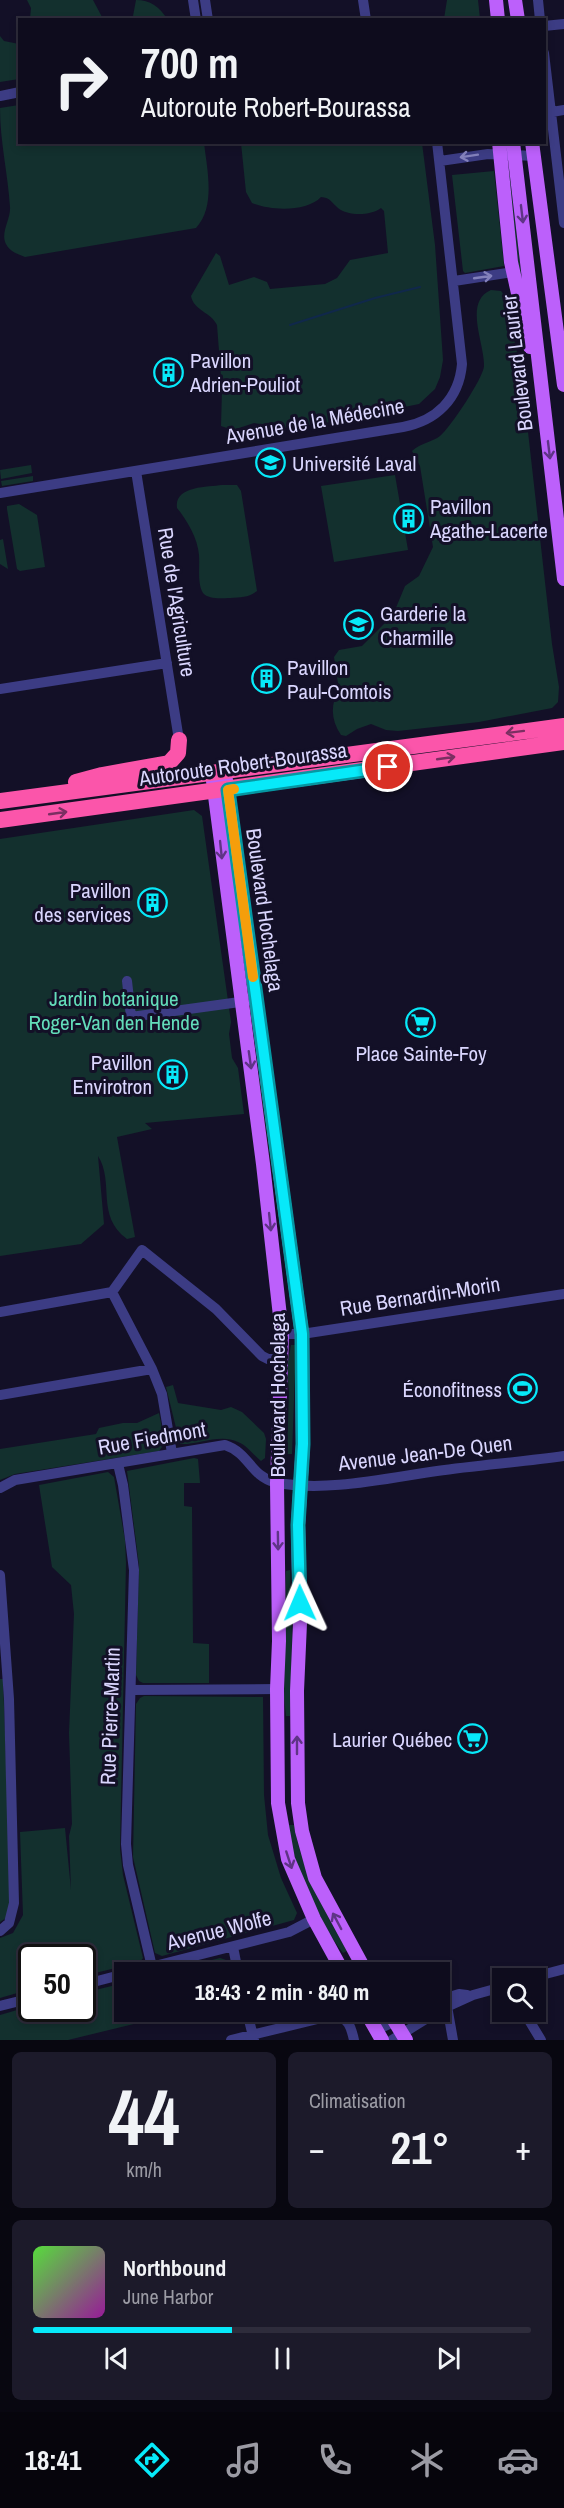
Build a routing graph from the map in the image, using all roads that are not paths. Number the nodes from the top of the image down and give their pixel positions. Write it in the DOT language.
graph roads {
  1 [pos="193,0"];
  2 [pos="205,0"];
  3 [pos="363,0"];
  4 [pos="496,0"];
  5 [pos="515,0"];
  6 [pos="538,0"];
  7 [pos="196,18"];
  8 [pos="208,18"];
  9 [pos="366,18"];
  10 [pos="498,18"];
  11 [pos="518,18"];
  12 [pos="540,18"];
  13 [pos="564,24"];
  14 [pos="546,26"];
  15 [pos="546,68"];
  16 [pos="18,92"];
  17 [pos="0,96"];
  18 [pos="564,110"];
  19 [pos="552,112"];
  20 [pos="437,144"];
  21 [pos="499,148"];
  22 [pos="514,149"];
  23 [pos="533,149"];
  24 [pos="440,161"];
  25 [pos="563,206"];
  26 [pos="564,223"];
  27 [pos="513,272"];
  28 [pos="454,281"];
  29 [pos="564,385"];
  30 [pos="542,392"];
  31 [pos="136,471"];
  32 [pos="0,493"];
  33 [pos="564,579"];
  34 [pos="167,663"];
  35 [pos="0,689"];
  36 [pos="564,726"];
  37 [pos="179,740"];
  38 [pos="564,742"];
  39 [pos="218,772"];
  40 [pos="221,791"];
  41 [pos="0,798"];
  42 [pos="0,820"];
  43 [pos="127,981"];
  44 [pos="256,1000"];
  45 [pos="242,1002"];
  46 [pos="112,1292"];
  47 [pos="564,1294"];
  48 [pos="0,1312"];
  49 [pos="282,1334"];
  50 [pos="302,1334"];
  51 [pos="281,1359"];
  52 [pos="152,1369"];
  53 [pos="0,1395"];
  54 [pos="172,1453"];
  55 [pos="561,1457"];
  56 [pos="118,1464"];
  57 [pos="277,1483"];
  58 [pos="299,1486"];
  59 [pos="0,1488"];
  60 [pos="0,1575"];
  61 [pos="4,1670"];
  62 [pos="277,1689"];
  63 [pos="131,1690"];
  64 [pos="278,1803"];
  65 [pos="298,1803"];
  66 [pos="314,1918"];
  67 [pos="0,1931"];
  68 [pos="233,1947"];
  69 [pos="151,1962"];
  70 [pos="172,1962"];
  71 [pos="236,1962"];
  72 [pos="338,1962"];
  73 [pos="361,1962"];
  74 [pos="564,1969"];
  75 [pos="546,1974"];
  76 [pos="114,1977"];
  77 [pos="96,1981"];
  78 [pos="492,1990"];
  79 [pos="450,2000"];
  80 [pos="18,2002"];
  81 [pos="0,2006"];
  82 [pos="250,2022"];
  83 [pos="387,2022"];
  84 [pos="393,2022"];
  85 [pos="421,2022"];
  86 [pos="446,2022"];
  87 [pos="530,2022"];
  88 [pos="379,2035"];
  89 [pos="254,2037"];
  90 [pos="400,2038"];
  91 [pos="231,2040"];
  92 [pos="354,2040"];
  93 [pos="453,2040"];
  94 [pos="541,2040"];
  1 -- 7 [label="street"];
  2 -- 8 [label="street"];
  3 -- 9 [label="street"];
  4 -- 10 [label="main road"];
  5 -- 11 [label="main road"];
  6 -- 12 [label="street"];
  13 -- 14 [label="street"];
  15 -- 19 [label="street"];
  16 -- 17 [label="street"];
  18 -- 19 [label="street"];
  19 -- 25 [label="street"];
  20 -- 24 [label="street, Avenue de la Médecine"];
  21 -- 22 [label="street"];
  21 -- 24 [label="street, one-way"];
  21 -- 27 [label="main road"];
  22 -- 23 [label="street"];
  22 -- 30 [label="main road, Boulevard Laurier, one-way"];
  23 -- 29 [label="main road, Boulevard Laurier"];
  24 -- 28 [label="street, Avenue de la Médecine"];
  25 -- 26 [label="street"];
  28 -- 27 [label="street, one-way"];
  27 -- 30 [label="main road"];
  28 -- 31 [label="street, Avenue de la Médecine"];
  30 -- 33 [label="main road, Boulevard Laurier, one-way"];
  31 -- 32 [label="street, Avenue de la Médecine"];
  31 -- 34 [label="street, Rue de l'Agriculture"];
  34 -- 35 [label="street"];
  34 -- 37 [label="street, Rue de l'Agriculture"];
  36 -- 39 [label="highway, Autoroute Robert-Bourassa, one-way"];
  37 -- 41 [label="highway"];
  40 -- 38 [label="highway, Autoroute Robert-Bourassa, one-way"];
  39 -- 40 [label="main road, Boulevard Hochelaga"];
  39 -- 41 [label="highway, Autoroute Robert-Bourassa"];
  42 -- 40 [label="highway, Autoroute Robert-Bourassa, one-way"];
  40 -- 44 [label="main road, Boulevard Hochelaga"];
  40 -- 45 [label="main road, Boulevard Hochelaga, one-way"];
  43 -- 45 [label="street"];
  44 -- 45 [label="street"];
  44 -- 50 [label="main road, Boulevard Hochelaga"];
  45 -- 49 [label="main road, Boulevard Hochelaga, one-way"];
  46 -- 48 [label="street"];
  46 -- 51 [label="street"];
  46 -- 52 [label="street"];
  47 -- 50 [label="street, Rue Bernardin-Morin"];
  49 -- 50 [label="street, Rue Bernardin-Morin"];
  49 -- 51 [label="main road, Boulevard Hochelaga"];
  50 -- 58 [label="main road, Boulevard Hochelaga"];
  51 -- 57 [label="main road, Boulevard Hochelaga"];
  52 -- 53 [label="street"];
  52 -- 54 [label="street"];
  54 -- 56 [label="street, Rue Fiedmont"];
  54 -- 57 [label="street, Rue Fiedmont"];
  55 -- 58 [label="street, Avenue Jean-De Quen"];
  56 -- 59 [label="street, Rue Fiedmont"];
  56 -- 63 [label="street, Rue Pierre-Martin"];
  57 -- 58 [label="street, Rue Fiedmont"];
  57 -- 62 [label="main road, Boulevard Hochelaga, one-way"];
  65 -- 58 [label="main road, Boulevard Hochelaga, one-way"];
  60 -- 61 [label="street"];
  61 -- 67 [label="street"];
  62 -- 63 [label="street"];
  62 -- 64 [label="main road, Boulevard Hochelaga"];
  63 -- 69 [label="street, Rue Pierre-Martin"];
  64 -- 65 [label="main road"];
  64 -- 66 [label="main road, Boulevard Hochelaga, one-way"];
  73 -- 65 [label="main road, Boulevard Hochelaga, one-way"];
  66 -- 68 [label="street, Avenue Wolfe"];
  66 -- 72 [label="main road, Boulevard Hochelaga"];
  68 -- 70 [label="street, Avenue Wolfe"];
  68 -- 71 [label="street"];
  74 -- 75 [label="street"];
  76 -- 77 [label="street"];
  78 -- 79 [label="street"];
  80 -- 81 [label="street"];
  82 -- 89 [label="street"];
  83 -- 88 [label="street"];
  84 -- 90 [label="main road"];
  85 -- 90 [label="street"];
  86 -- 93 [label="street"];
  87 -- 94 [label="street"];
  89 -- 91 [label="street"];
  89 -- 92 [label="street"];
}
